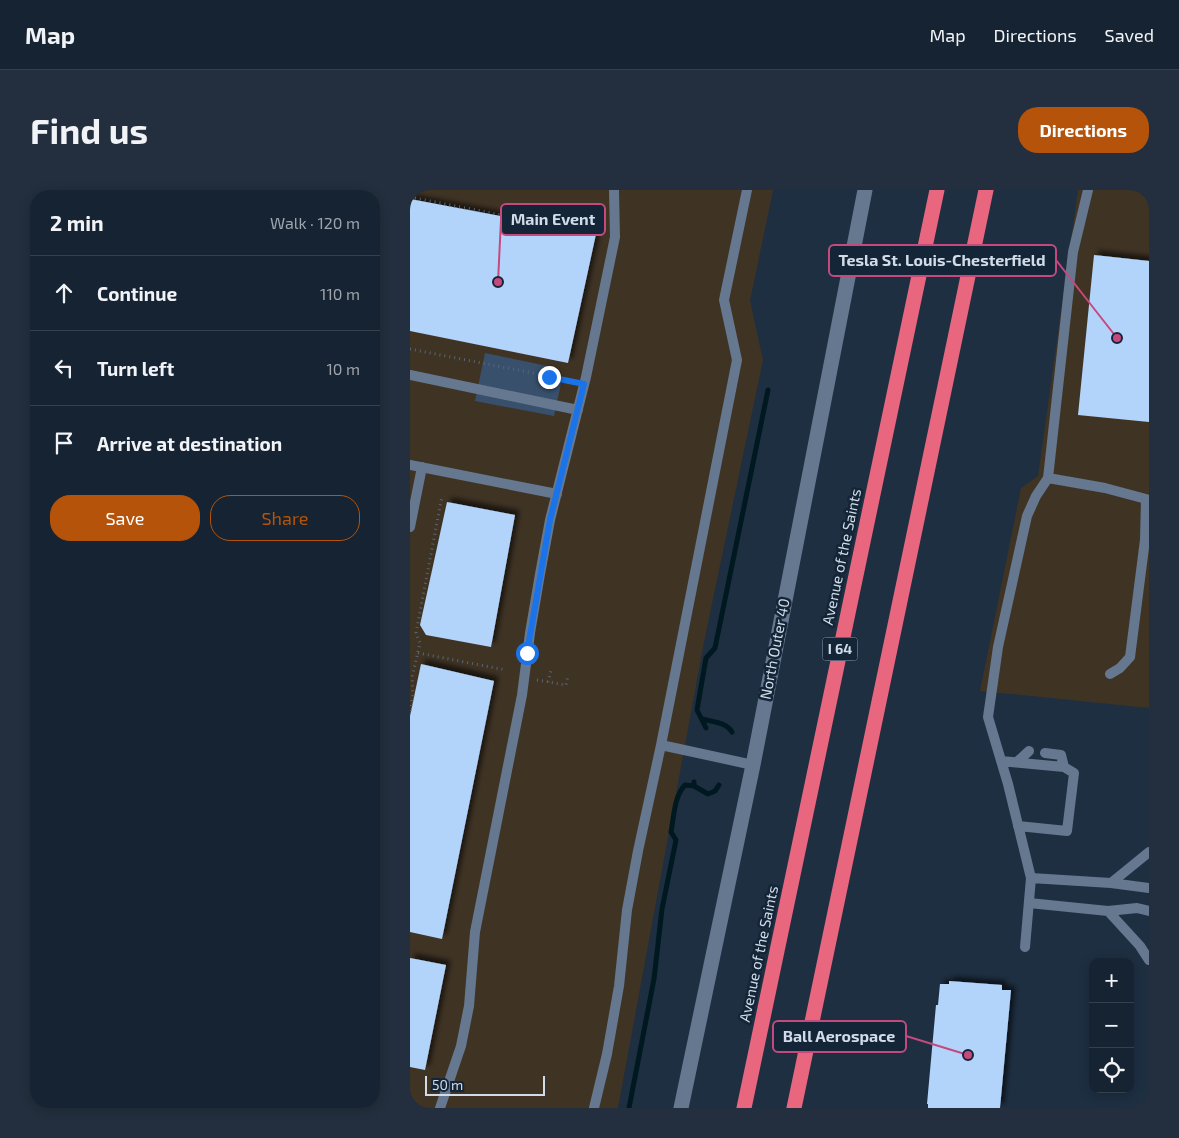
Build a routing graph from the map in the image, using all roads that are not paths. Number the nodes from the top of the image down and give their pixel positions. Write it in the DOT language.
graph roads {
  1 [pos="614,190"];
  2 [pos="747,190"];
  3 [pos="865,190"];
  4 [pos="937,190"];
  5 [pos="986,190"];
  6 [pos="1088,190"];
  7 [pos="410,375"];
  8 [pos="578,410"];
  9 [pos="410,465"];
  10 [pos="422,467"];
  11 [pos="1048,478"];
  12 [pos="557,494"];
  13 [pos="410,527"];
  14 [pos="1110,674"];
  15 [pos="661,745"];
  16 [pos="1029,751"];
  17 [pos="1045,753"];
  18 [pos="1001,761"];
  19 [pos="1017,762"];
  20 [pos="753,765"];
  21 [pos="1064,767"];
  22 [pos="1018,826"];
  23 [pos="1149,852"];
  24 [pos="1031,878"];
  25 [pos="1111,883"];
  26 [pos="1149,888"];
  27 [pos="1029,903"];
  28 [pos="1108,910"];
  29 [pos="1149,911"];
  30 [pos="1025,947"];
  31 [pos="1149,960"];
  32 [pos="440,1108"];
  33 [pos="594,1108"];
  34 [pos="682,1108"];
  35 [pos="744,1108"];
  36 [pos="794,1108"];
  1 -- 8 [label="lane"];
  2 -- 15 [label="lane"];
  3 -- 20 [label="street, North Outer 40"];
  4 -- 35 [label="highway, Avenue of the Saints / I 64"];
  5 -- 36 [label="highway"];
  6 -- 11 [label="lane"];
  7 -- 8 [label="lane"];
  8 -- 12 [label="lane"];
  9 -- 10 [label="lane"];
  10 -- 12 [label="lane"];
  10 -- 13 [label="lane"];
  11 -- 14 [label="lane"];
  11 -- 18 [label="lane"];
  12 -- 32 [label="lane"];
  15 -- 20 [label="lane"];
  15 -- 33 [label="lane"];
  16 -- 19 [label="lane"];
  17 -- 21 [label="lane"];
  18 -- 19 [label="lane"];
  18 -- 22 [label="lane"];
  19 -- 21 [label="lane"];
  20 -- 34 [label="street, North Outer 40"];
  21 -- 22 [label="lane"];
  22 -- 24 [label="lane"];
  23 -- 25 [label="lane"];
  24 -- 25 [label="lane"];
  24 -- 27 [label="lane"];
  25 -- 26 [label="lane"];
  27 -- 28 [label="lane"];
  27 -- 30 [label="lane"];
  28 -- 29 [label="lane"];
  28 -- 31 [label="lane"];
}
